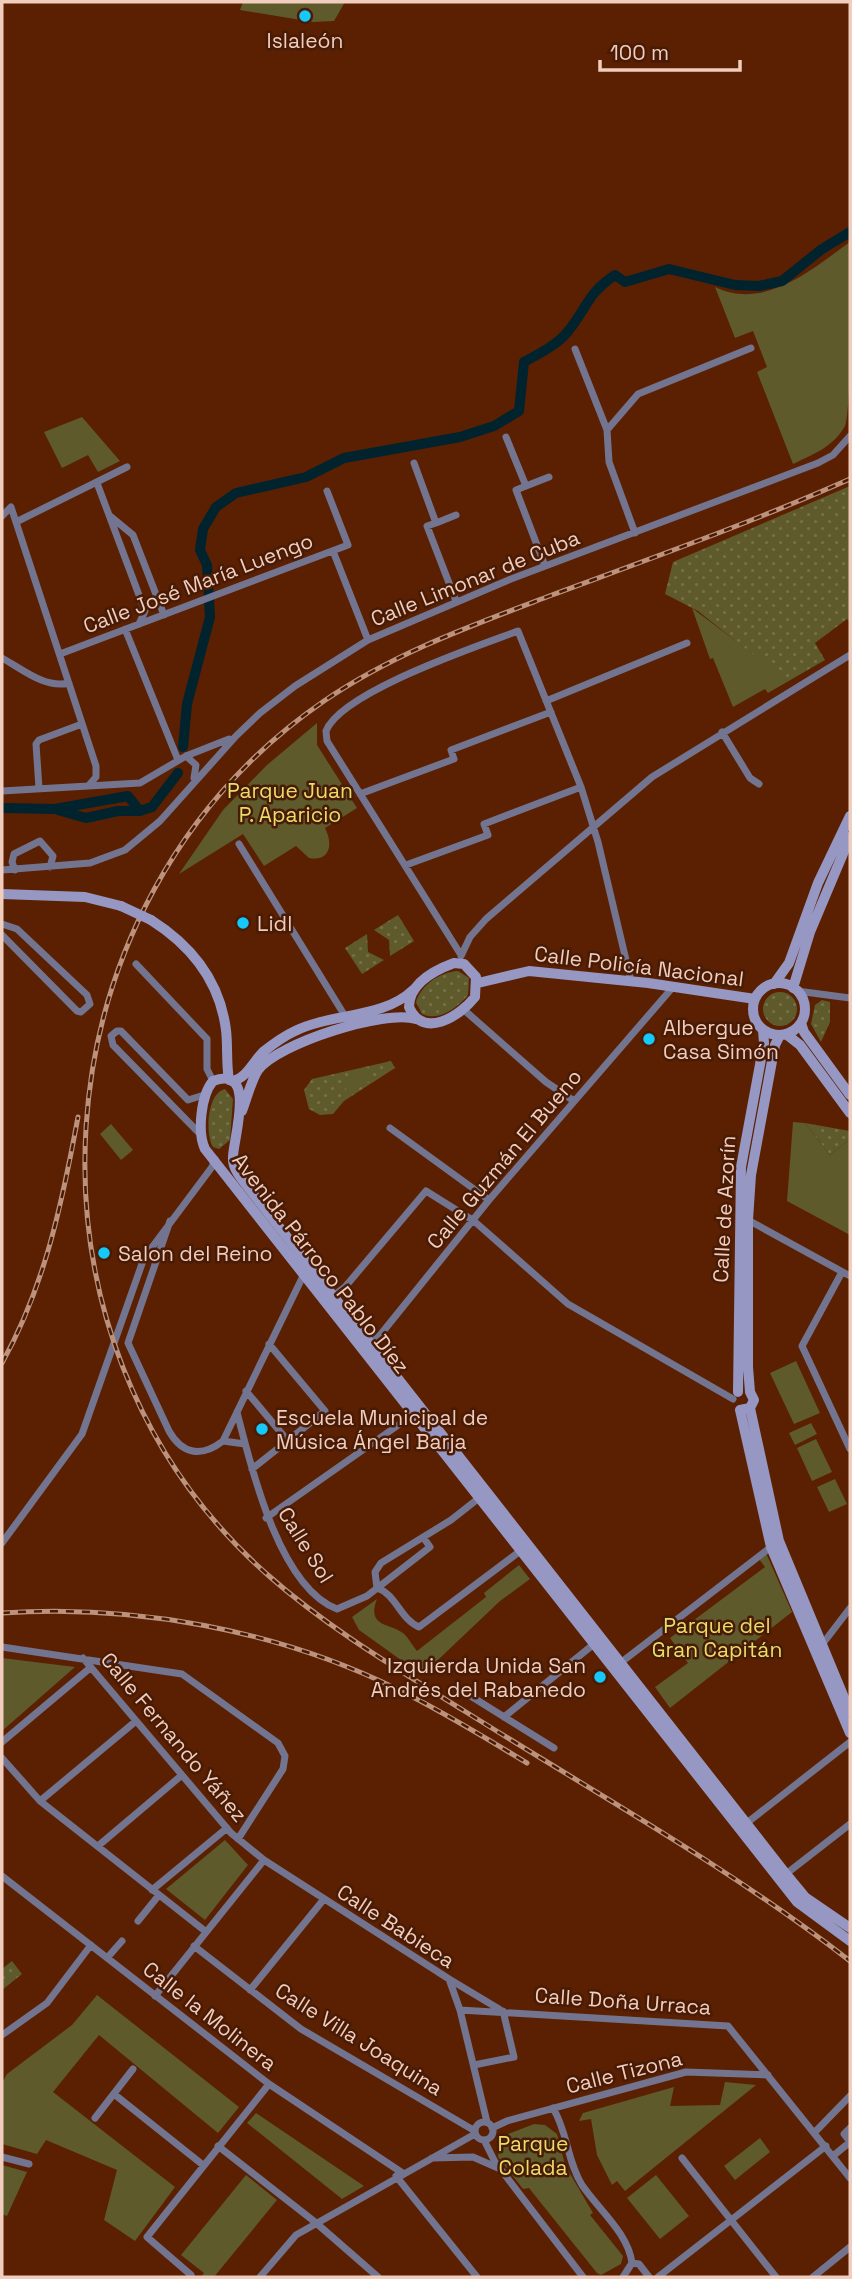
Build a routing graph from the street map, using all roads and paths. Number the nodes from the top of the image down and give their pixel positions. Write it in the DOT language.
graph roads {
  1 [pos="751,348"];
  2 [pos="575,349"];
  3 [pos="607,430"];
  4 [pos="850,436"];
  5 [pos="506,437"];
  6 [pos="414,463"];
  7 [pos="127,467"];
  8 [pos="549,477"];
  9 [pos="97,482"];
  10 [pos="526,486"];
  11 [pos="327,491"];
  12 [pos="456,515"];
  13 [pos="2,516"];
  14 [pos="110,516"];
  15 [pos="16,522"];
  16 [pos="436,523"];
  17 [pos="635,533"];
  18 [pos="333,551"];
  19 [pos="545,566"];
  20 [pos="456,601"];
  21 [pos="163,615"];
  22 [pos="139,624"];
  23 [pos="125,629"];
  24 [pos="368,640"];
  25 [pos="687,643"];
  26 [pos="61,654"];
  27 [pos="850,655"];
  28 [pos="2,658"];
  29 [pos="69,683"];
  30 [pos="546,701"];
  31 [pos="551,712"];
  32 [pos="82,724"];
  33 [pos="722,732"];
  34 [pos="236,736"];
  35 [pos="186,756"];
  36 [pos="178,760"];
  37 [pos="192,782"];
  38 [pos="759,784"];
  39 [pos="89,785"];
  40 [pos="39,788"];
  41 [pos="581,788"];
  42 [pos="2,791"];
  43 [pos="360,794"];
  44 [pos="850,816"];
  45 [pos="593,825"];
  46 [pos="850,837"];
  47 [pos="239,844"];
  48 [pos="406,866"];
  49 [pos="50,867"];
  50 [pos="2,870"];
  51 [pos="15,870"];
  52 [pos="2,894"];
  53 [pos="2,924"];
  54 [pos="2,935"];
  55 [pos="460,959"];
  56 [pos="136,964"];
  57 [pos="631,981"];
  58 [pos="478,983"];
  59 [pos="774,984"];
  60 [pos="673,987"];
  61 [pos="795,989"];
  62 [pos="413,990"];
  63 [pos="850,998"];
  64 [pos="755,999"];
  65 [pos="463,1009"];
  66 [pos="345,1016"];
  67 [pos="416,1019"];
  68 [pos="801,1023"];
  69 [pos="763,1030"];
  70 [pos="783,1035"];
  71 [pos="227,1059"];
  72 [pos="252,1064"];
  73 [pos="224,1080"];
  74 [pos="207,1092"];
  75 [pos="850,1095"];
  76 [pos="575,1101"];
  77 [pos="850,1113"];
  78 [pos="239,1116"];
  79 [pos="390,1128"];
  80 [pos="201,1135"];
  81 [pos="234,1148"];
  82 [pos="215,1158"];
  83 [pos="489,1200"];
  84 [pos="748,1220"];
  85 [pos="170,1221"];
  86 [pos="474,1222"];
  87 [pos="842,1272"];
  88 [pos="305,1274"];
  89 [pos="850,1276"];
  90 [pos="333,1296"];
  91 [pos="359,1342"];
  92 [pos="269,1344"];
  93 [pos="372,1344"];
  94 [pos="246,1391"];
  95 [pos="740,1394"];
  96 [pos="745,1409"];
  97 [pos="237,1412"];
  98 [pos="414,1414"];
  99 [pos="223,1441"];
  100 [pos="288,1441"];
  101 [pos="245,1444"];
  102 [pos="850,1449"];
  103 [pos="252,1469"];
  104 [pos="479,1498"];
  105 [pos="266,1518"];
  106 [pos="423,1538"];
  107 [pos="2,1543"];
  108 [pos="524,1547"];
  109 [pos="771,1547"];
  110 [pos="377,1588"];
  111 [pos="850,1608"];
  112 [pos="594,1644"];
  113 [pos="2,1647"];
  114 [pos="818,1648"];
  115 [pos="83,1658"];
  116 [pos="617,1665"];
  117 [pos="90,1668"];
  118 [pos="469,1695"];
  119 [pos="850,1712"];
  120 [pos="504,1717"];
  121 [pos="136,1721"];
  122 [pos="850,1733"];
  123 [pos="2,1742"];
  124 [pos="850,1742"];
  125 [pos="554,1748"];
  126 [pos="2,1758"];
  127 [pos="182,1775"];
  128 [pos="40,1801"];
  129 [pos="850,1825"];
  130 [pos="744,1826"];
  131 [pos="226,1828"];
  132 [pos="238,1839"];
  133 [pos="98,1846"];
  134 [pos="264,1860"];
  135 [pos="786,1874"];
  136 [pos="2,1876"];
  137 [pos="155,1892"];
  138 [pos="324,1899"];
  139 [pos="138,1921"];
  140 [pos="850,1928"];
  141 [pos="205,1931"];
  142 [pos="122,1941"];
  143 [pos="850,1941"];
  144 [pos="91,1945"];
  145 [pos="194,1946"];
  146 [pos="107,1958"];
  147 [pos="449,1979"];
  148 [pos="250,1990"];
  149 [pos="155,1996"];
  150 [pos="460,2010"];
  151 [pos="503,2011"];
  152 [pos="2,2035"];
  153 [pos="474,2066"];
  154 [pos="133,2069"];
  155 [pos="768,2075"];
  156 [pos="269,2084"];
  157 [pos="114,2094"];
  158 [pos="850,2096"];
  159 [pos="553,2108"];
  160 [pos="95,2118"];
  161 [pos="489,2125"];
  162 [pos="850,2128"];
  163 [pos="475,2132"];
  164 [pos="815,2132"];
  165 [pos="484,2140"];
  166 [pos="850,2142"];
  167 [pos="218,2146"];
  168 [pos="826,2146"];
  169 [pos="833,2156"];
  170 [pos="2,2157"];
  171 [pos="431,2158"];
  172 [pos="682,2158"];
  173 [pos="29,2164"];
  174 [pos="203,2165"];
  175 [pos="499,2169"];
  176 [pos="400,2175"];
  177 [pos="850,2178"];
  178 [pos="730,2220"];
  179 [pos="315,2222"];
  180 [pos="850,2247"];
  181 [pos="632,2263"];
  182 [pos="189,2277"];
  183 [pos="260,2277"];
  184 [pos="378,2277"];
  185 [pos="477,2277"];
  186 [pos="583,2277"];
  187 [pos="623,2277"];
  188 [pos="649,2277"];
  189 [pos="658,2277"];
  190 [pos="776,2277"];
  191 [pos="813,2277"];
  1 -- 3 [label="street"];
  2 -- 3 [label="street"];
  3 -- 17 [label="street"];
  4 -- 17 [label="street, Calle Limonar de Cuba"];
  5 -- 10 [label="street"];
  6 -- 16 [label="street"];
  7 -- 9 [label="street"];
  8 -- 10 [label="street"];
  9 -- 14 [label="street"];
  9 -- 15 [label="street"];
  10 -- 19 [label="street"];
  11 -- 18 [label="street, Calle José María Luengo"];
  12 -- 16 [label="street"];
  13 -- 15 [label="street"];
  14 -- 21 [label="street"];
  14 -- 22 [label="street"];
  15 -- 26 [label="street"];
  16 -- 20 [label="street"];
  17 -- 19 [label="street, Calle Limonar de Cuba"];
  18 -- 21 [label="street, Calle José María Luengo"];
  18 -- 24 [label="street"];
  19 -- 20 [label="street, Calle Limonar de Cuba"];
  20 -- 24 [label="street, Calle Limonar de Cuba"];
  21 -- 22 [label="street, Calle José María Luengo"];
  22 -- 23 [label="street, Calle José María Luengo"];
  23 -- 26 [label="street, Calle José María Luengo"];
  23 -- 36 [label="street"];
  24 -- 34 [label="street, Calle Limonar de Cuba"];
  25 -- 30 [label="street"];
  26 -- 29 [label="street"];
  27 -- 33 [label="street"];
  28 -- 29 [label="street"];
  29 -- 32 [label="street"];
  30 -- 31 [label="street"];
  30 -- 43 [label="street"];
  31 -- 41 [label="street"];
  31 -- 43 [label="street"];
  32 -- 39 [label="street"];
  32 -- 40 [label="street"];
  33 -- 38 [label="street"];
  33 -- 45 [label="street"];
  34 -- 35 [label="street"];
  34 -- 37 [label="street, Calle Limonar de Cuba"];
  35 -- 36 [label="street"];
  35 -- 37 [label="street"];
  36 -- 39 [label="street"];
  37 -- 49 [label="street, Calle Limonar de Cuba"];
  39 -- 40 [label="street"];
  40 -- 42 [label="street"];
  41 -- 45 [label="street"];
  41 -- 48 [label="street"];
  43 -- 48 [label="street"];
  44 -- 59 [label="main road"];
  45 -- 55 [label="street"];
  45 -- 57 [label="street"];
  46 -- 61 [label="main road"];
  47 -- 66 [label="street"];
  48 -- 55 [label="street"];
  49 -- 51 [label="street, Calle Limonar de Cuba"];
  49 -- 51 [label="street"];
  50 -- 51 [label="street, Calle Limonar de Cuba"];
  52 -- 71 [label="main road, bridge"];
  53 -- 54 [label="street"];
  55 -- 58 [label="main road"];
  55 -- 62 [label="main road"];
  56 -- 73 [label="street"];
  57 -- 58 [label="main road, Calle Policía Nacional"];
  57 -- 60 [label="main road, Calle Policía Nacional"];
  58 -- 65 [label="main road"];
  59 -- 61 [label="main road"];
  59 -- 64 [label="main road"];
  60 -- 64 [label="main road, Calle Policía Nacional"];
  60 -- 76 [label="street, Calle Guzmán El Bueno"];
  61 -- 63 [label="street"];
  61 -- 68 [label="main road"];
  62 -- 66 [label="main road"];
  62 -- 67 [label="main road"];
  64 -- 69 [label="main road"];
  65 -- 67 [label="main road"];
  65 -- 76 [label="street"];
  66 -- 72 [label="main road"];
  67 -- 78 [label="main road"];
  68 -- 70 [label="main road"];
  68 -- 75 [label="main road"];
  69 -- 70 [label="main road"];
  69 -- 95 [label="main road, Calle de Azorín"];
  70 -- 77 [label="main road"];
  70 -- 84 [label="main road, Calle de Azorín"];
  71 -- 72 [label="main road"];
  71 -- 73 [label="main road"];
  72 -- 73 [label="main road"];
  73 -- 74 [label="main road"];
  73 -- 78 [label="main road"];
  74 -- 80 [label="main road"];
  74 -- 80 [label="street"];
  76 -- 83 [label="street, Calle Guzmán El Bueno"];
  78 -- 81 [label="main road"];
  79 -- 83 [label="street"];
  80 -- 82 [label="main road, Avenida Párroco Pablo Díez"];
  81 -- 82 [label="main road"];
  81 -- 90 [label="main road, Avenida Párroco Pablo Díez"];
  82 -- 85 [label="street"];
  82 -- 88 [label="main road, Avenida Párroco Pablo Díez"];
  83 -- 86 [label="street, Calle Guzmán El Bueno"];
  84 -- 87 [label="street"];
  84 -- 95 [label="main road, Calle de Azorín"];
  85 -- 99 [label="street"];
  85 -- 107 [label="street"];
  86 -- 90 [label="street"];
  86 -- 93 [label="street, Calle Guzmán El Bueno"];
  86 -- 95 [label="street"];
  87 -- 89 [label="street"];
  87 -- 102 [label="street"];
  88 -- 91 [label="main road, Avenida Párroco Pablo Díez"];
  88 -- 92 [label="street"];
  90 -- 93 [label="main road, Avenida Párroco Pablo Díez"];
  91 -- 93 [label="street"];
  91 -- 98 [label="main road, Avenida Párroco Pablo Díez"];
  92 -- 94 [label="street"];
  92 -- 100 [label="street"];
  93 -- 108 [label="main road, Avenida Párroco Pablo Díez"];
  94 -- 97 [label="street"];
  94 -- 100 [label="street"];
  95 -- 96 [label="main road"];
  95 -- 96 [label="main road"];
  96 -- 109 [label="main road"];
  96 -- 114 [label="main road"];
  97 -- 99 [label="street"];
  97 -- 101 [label="street, Calle Sol"];
  98 -- 104 [label="main road, Avenida Párroco Pablo Díez"];
  98 -- 105 [label="street"];
  99 -- 101 [label="street"];
  100 -- 103 [label="street"];
  101 -- 103 [label="street, Calle Sol"];
  103 -- 105 [label="street, Calle Sol"];
  104 -- 106 [label="street"];
  104 -- 108 [label="main road, Avenida Párroco Pablo Díez"];
  105 -- 110 [label="street, Calle Sol"];
  106 -- 110 [label="street"];
  106 -- 110 [label="street, Calle Sol"];
  108 -- 110 [label="street"];
  108 -- 112 [label="main road, Avenida Párroco Pablo Díez"];
  108 -- 116 [label="main road, Avenida Párroco Pablo Díez"];
  109 -- 114 [label="main road"];
  109 -- 116 [label="street"];
  111 -- 114 [label="street"];
  112 -- 116 [label="main road, Avenida Párroco Pablo Díez"];
  112 -- 120 [label="street"];
  113 -- 115 [label="street"];
  114 -- 119 [label="main road"];
  114 -- 122 [label="main road"];
  115 -- 117 [label="street, Calle Fernando Yáñez"];
  115 -- 132 [label="street"];
  116 -- 130 [label="main road, Avenida Párroco Pablo Díez"];
  117 -- 121 [label="street, Calle Fernando Yáñez"];
  117 -- 123 [label="street"];
  118 -- 120 [label="street"];
  120 -- 125 [label="street"];
  121 -- 127 [label="street, Calle Fernando Yáñez"];
  121 -- 128 [label="street"];
  124 -- 130 [label="street"];
  126 -- 128 [label="street"];
  127 -- 131 [label="street, Calle Fernando Yáñez"];
  127 -- 133 [label="street"];
  128 -- 133 [label="street"];
  129 -- 135 [label="street"];
  130 -- 135 [label="main road, Avenida Párroco Pablo Díez"];
  130 -- 143 [label="main road, Avenida Párroco Pablo Díez"];
  131 -- 132 [label="street, Calle Fernando Yáñez"];
  131 -- 137 [label="street"];
  132 -- 134 [label="street, Calle Babieca"];
  133 -- 137 [label="street"];
  134 -- 138 [label="street, Calle Babieca"];
  134 -- 141 [label="street"];
  135 -- 140 [label="main road, Avenida Párroco Pablo Díez"];
  136 -- 144 [label="street, Calle la Molinera"];
  137 -- 139 [label="street"];
  137 -- 141 [label="street"];
  138 -- 147 [label="street, Calle Babieca"];
  138 -- 148 [label="street"];
  141 -- 145 [label="street"];
  142 -- 146 [label="street"];
  144 -- 146 [label="street, Calle la Molinera"];
  144 -- 152 [label="street"];
  145 -- 148 [label="street, Calle Villa Joaquina"];
  145 -- 149 [label="street"];
  146 -- 149 [label="street, Calle la Molinera"];
  147 -- 150 [label="street, Calle Babieca"];
  147 -- 151 [label="street, Calle Doña Urraca"];
  148 -- 163 [label="street, Calle Villa Joaquina"];
  149 -- 156 [label="street, Calle la Molinera"];
  150 -- 151 [label="street, Calle Doña Urraca"];
  150 -- 153 [label="street, Calle Babieca"];
  151 -- 153 [label="street"];
  151 -- 155 [label="street, Calle Doña Urraca"];
  153 -- 161 [label="street, Calle Babieca"];
  154 -- 157 [label="street"];
  155 -- 159 [label="street, Calle Tizona"];
  155 -- 164 [label="street, Calle Doña Urraca"];
  156 -- 167 [label="street"];
  156 -- 176 [label="street, Calle la Molinera"];
  157 -- 160 [label="street"];
  157 -- 174 [label="street"];
  158 -- 164 [label="street"];
  159 -- 161 [label="street, Calle Tizona"];
  159 -- 181 [label="street"];
  161 -- 163 [label="street, Calle Tizona"];
  161 -- 165 [label="street"];
  162 -- 166 [label="street"];
  163 -- 165 [label="street, Calle Villa Joaquina"];
  163 -- 171 [label="street"];
  164 -- 168 [label="street, Calle Doña Urraca"];
  165 -- 175 [label="street"];
  166 -- 169 [label="street"];
  167 -- 174 [label="street"];
  167 -- 179 [label="street"];
  168 -- 169 [label="street, Calle Doña Urraca"];
  168 -- 178 [label="street"];
  169 -- 177 [label="street, Calle Doña Urraca"];
  170 -- 173 [label="street"];
  171 -- 175 [label="street"];
  171 -- 176 [label="street"];
  172 -- 178 [label="street"];
  174 -- 182 [label="street"];
  175 -- 186 [label="street"];
  176 -- 179 [label="street"];
  176 -- 185 [label="street, Calle la Molinera"];
  178 -- 189 [label="street"];
  178 -- 190 [label="street"];
  179 -- 183 [label="street"];
  179 -- 184 [label="street"];
  180 -- 191 [label="street"];
  181 -- 187 [label="street"];
  181 -- 188 [label="street"];
}
